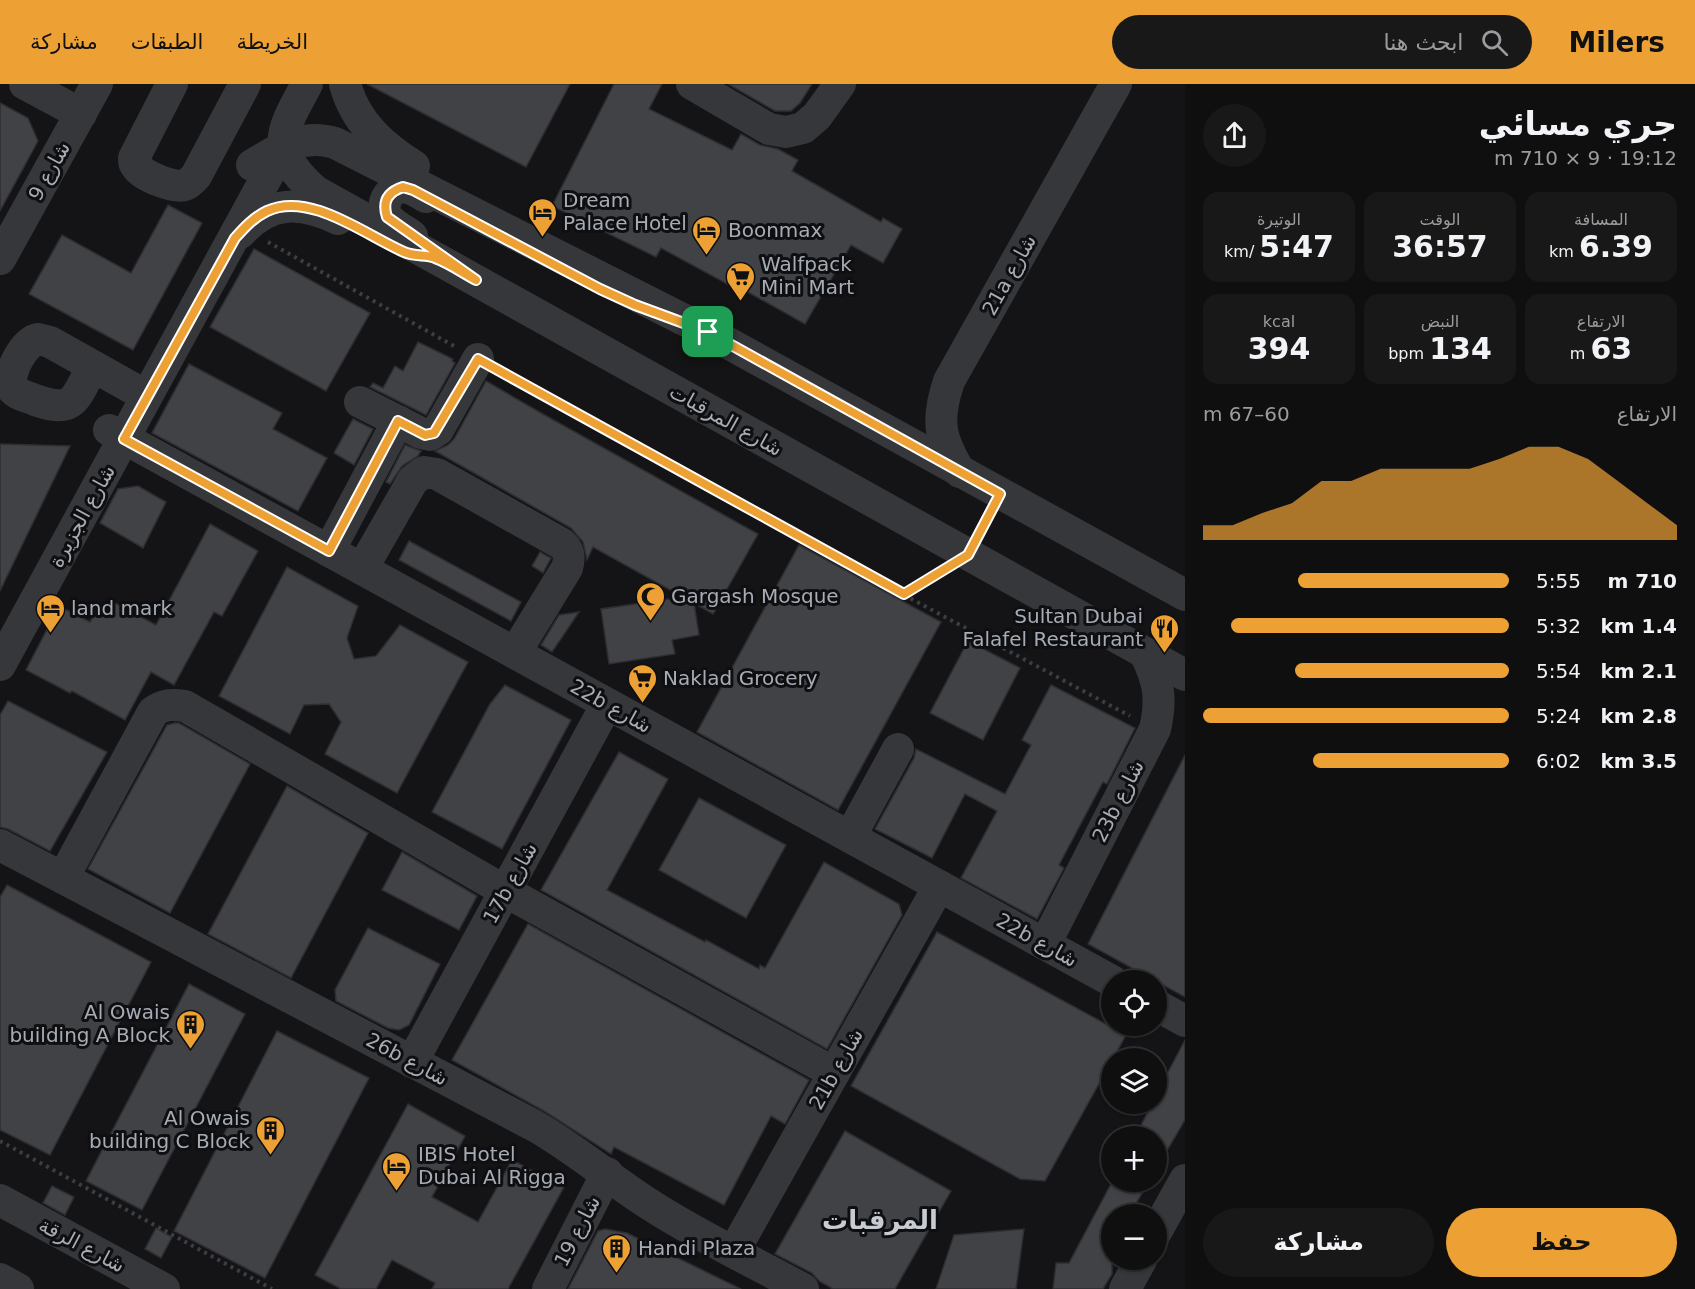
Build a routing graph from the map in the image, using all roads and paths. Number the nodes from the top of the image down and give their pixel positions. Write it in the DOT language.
graph roads {
  1 [pos="25,84"];
  2 [pos="98,84"];
  3 [pos="172,84"];
  4 [pos="245,84"];
  5 [pos="296,84"];
  6 [pos="307,84"];
  7 [pos="319,84"];
  8 [pos="345,84"];
  9 [pos="692,84"];
  10 [pos="840,84"];
  11 [pos="1116,84"];
  12 [pos="81,114"];
  13 [pos="283,148"];
  14 [pos="252,165"];
  15 [pos="288,206"];
  16 [pos="475,214"];
  17 [pos="235,238"];
  18 [pos="433,256"];
  19 [pos="0,259"];
  20 [pos="476,280"];
  21 [pos="708,332"];
  22 [pos="478,359"];
  23 [pos="93,366"];
  24 [pos="132,388"];
  25 [pos="360,402"];
  26 [pos="398,421"];
  27 [pos="117,435"];
  28 [pos="960,472"];
  29 [pos="1000,494"];
  30 [pos="329,551"];
  31 [pos="968,555"];
  32 [pos="362,569"];
  33 [pos="904,594"];
  34 [pos="1185,595"];
  35 [pos="6,625"];
  36 [pos="515,653"];
  37 [pos="1145,653"];
  38 [pos="0,665"];
  39 [pos="1185,675"];
  40 [pos="607,704"];
  41 [pos="1155,729"];
  42 [pos="898,749"];
  43 [pos="850,837"];
  44 [pos="0,845"];
  45 [pos="63,878"];
  46 [pos="939,886"];
  47 [pos="506,891"];
  48 [pos="1045,944"];
  49 [pos="1101,975"];
  50 [pos="1167,1011"];
  51 [pos="1185,1021"];
  52 [pos="412,1062"];
  53 [pos="834,1073"];
  54 [pos="0,1141"];
  55 [pos="607,1173"];
  56 [pos="1185,1180"];
  57 [pos="0,1200"];
  58 [pos="1167,1212"];
  59 [pos="734,1251"];
  60 [pos="1135,1270"];
  61 [pos="0,1280"];
  62 [pos="18,1289"];
  63 [pos="164,1289"];
  64 [pos="272,1289"];
  65 [pos="548,1289"];
  66 [pos="803,1289"];
  67 [pos="1125,1289"];
  1 -- 12 [label="street"];
  2 -- 12 [label="street, شارع 9"];
  3 -- 4 [label="street"];
  5 -- 14 [label="street, شارع الجزيرة"];
  6 -- 13 [label="street"];
  7 -- 13 [label="street, شارع الجزيرة"];
  8 -- 16 [label="street"];
  9 -- 10 [label="street"];
  11 -- 28 [label="street, 21a شارع"];
  12 -- 19 [label="street, شارع 9"];
  13 -- 14 [label="street"];
  13 -- 16 [label="street"];
  13 -- 17 [label="street, شارع الجزيرة"];
  13 -- 18 [label="street, شارع المرقبات"];
  14 -- 24 [label="street, شارع الجزيرة"];
  15 -- 17 [label="street"];
  15 -- 18 [label="street"];
  15 -- 22 [label="path"];
  16 -- 21 [label="street"];
  17 -- 27 [label="street, شارع الجزيرة"];
  18 -- 20 [label="street, شارع المرقبات"];
  20 -- 21 [label="street"];
  20 -- 31 [label="street, شارع المرقبات"];
  21 -- 28 [label="street"];
  22 -- 26 [label="street"];
  22 -- 33 [label="path"];
  23 -- 24 [label="street"];
  24 -- 27 [label="street, شارع الجزيرة"];
  25 -- 26 [label="street"];
  26 -- 30 [label="street"];
  27 -- 30 [label="street, 22b شارع"];
  27 -- 35 [label="street, شارع الجزيرة"];
  28 -- 29 [label="street"];
  29 -- 31 [label="path"];
  29 -- 34 [label="street"];
  30 -- 32 [label="street, 22b شارع"];
  31 -- 33 [label="path"];
  31 -- 37 [label="street, شارع المرقبات"];
  32 -- 36 [label="street, 22b شارع"];
  32 -- 36 [label="street"];
  33 -- 41 [label="path"];
  35 -- 38 [label="street, شارع الجزيرة"];
  36 -- 40 [label="street, 22b شارع"];
  37 -- 39 [label="street, شارع المرقبات"];
  37 -- 41 [label="street, 23b شارع"];
  40 -- 43 [label="street, 22b شارع"];
  40 -- 47 [label="street, 17b شارع"];
  41 -- 48 [label="street, 23b شارع"];
  42 -- 43 [label="street"];
  43 -- 46 [label="street, 22b شارع"];
  44 -- 45 [label="street, 26b شارع"];
  45 -- 47 [label="street"];
  45 -- 52 [label="street, 26b شارع"];
  46 -- 48 [label="street, 22b شارع"];
  46 -- 53 [label="street, 21b شارع"];
  47 -- 52 [label="street, 17b شارع"];
  47 -- 53 [label="street"];
  48 -- 49 [label="street, 22b شارع"];
  50 -- 51 [label="street"];
  52 -- 55 [label="street, 26b شارع"];
  53 -- 59 [label="street, 21b شارع"];
  54 -- 64 [label="path"];
  55 -- 59 [label="street, 26b شارع"];
  55 -- 65 [label="street, شارع 19"];
  56 -- 58 [label="street"];
  57 -- 63 [label="street, شارع الرقة"];
  59 -- 66 [label="street, 26b شارع"];
  60 -- 67 [label="street"];
  61 -- 62 [label="street"];
}
